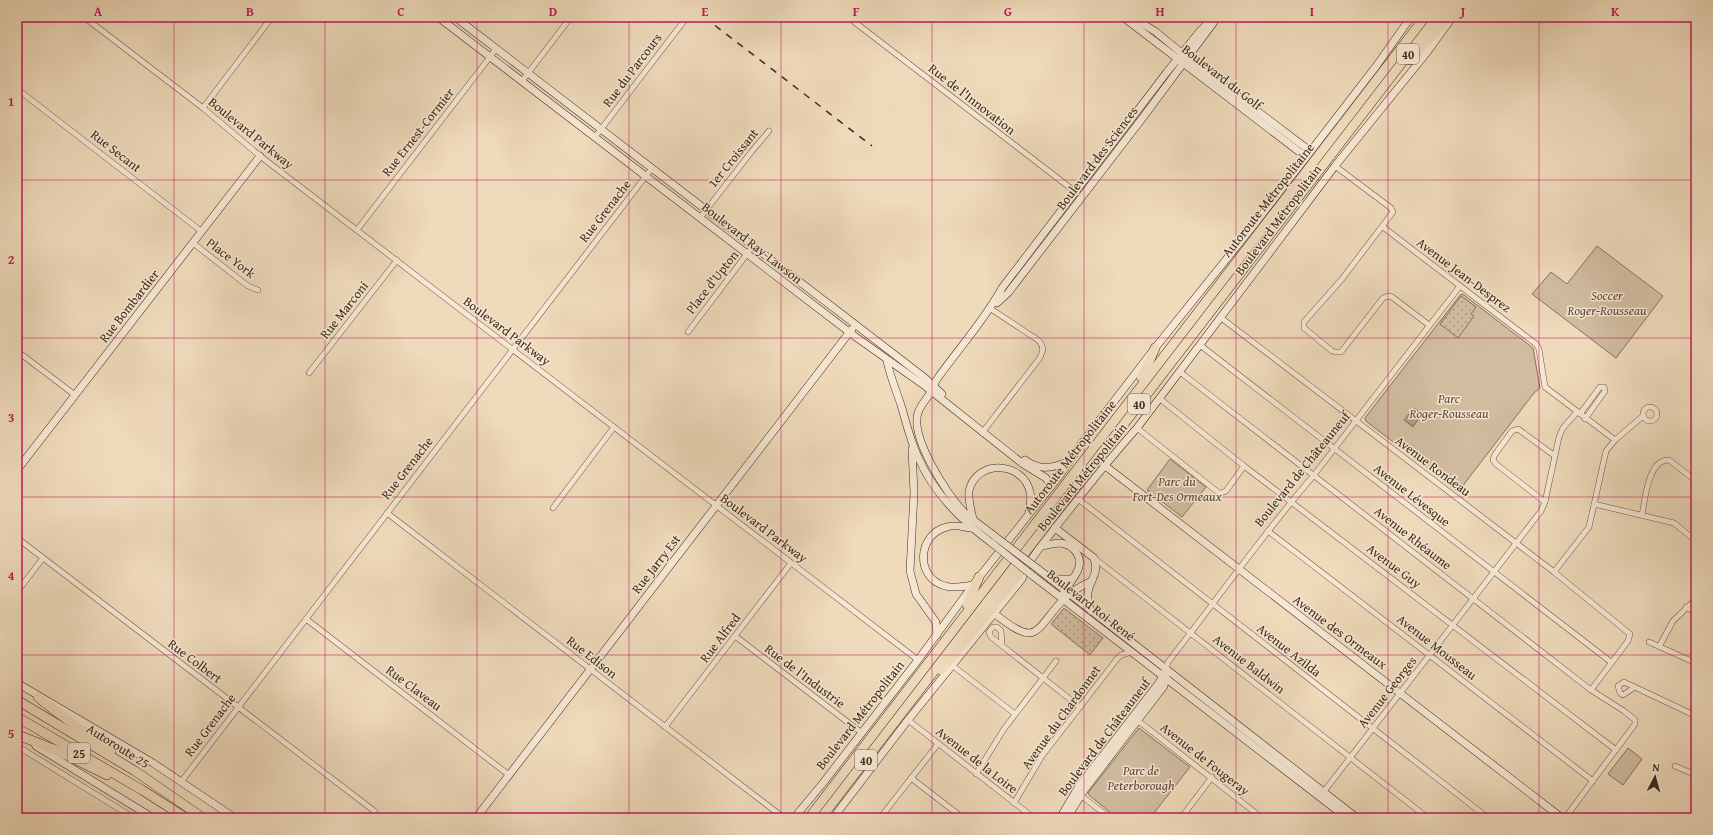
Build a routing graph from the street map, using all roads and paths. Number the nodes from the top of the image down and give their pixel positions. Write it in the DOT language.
graph roads {
  1 [pos="84,17"];
  2 [pos="272,17"];
  3 [pos="438,17"];
  4 [pos="455,17"];
  5 [pos="571,17"];
  6 [pos="687,17"];
  7 [pos="848,17"];
  8 [pos="1123,17"];
  9 [pos="1132,17"];
  10 [pos="1216,17"];
  11 [pos="1411,17"];
  12 [pos="1425,17"];
  13 [pos="1437,17"];
  14 [pos="1451,17"];
  15 [pos="496,49"];
  16 [pos="490,56"];
  17 [pos="1183,59"];
  18 [pos="528,73"];
  19 [pos="522,81"];
  20 [pos="17,89"];
  21 [pos="1380,92"];
  22 [pos="203,108"];
  23 [pos="601,129"];
  24 [pos="769,131"];
  25 [pos="595,137"];
  26 [pos="1308,154"];
  27 [pos="260,156"];
  28 [pos="1335,166"];
  29 [pos="652,168"];
  30 [pos="646,176"];
  31 [pos="1076,192"];
  32 [pos="1082,197"];
  33 [pos="706,210"];
  34 [pos="700,218"];
  35 [pos="1383,227"];
  36 [pos="357,230"];
  37 [pos="201,231"];
  38 [pos="193,243"];
  39 [pos="754,246"];
  40 [pos="748,254"];
  41 [pos="396,260"];
  42 [pos="799,282"];
  43 [pos="1460,286"];
  44 [pos="793,289"];
  45 [pos="258,290"];
  46 [pos="990,309"];
  47 [pos="1220,317"];
  48 [pos="856,325"];
  49 [pos="1429,325"];
  50 [pos="688,332"];
  51 [pos="849,332"];
  52 [pos="1200,345"];
  53 [pos="1155,348"];
  54 [pos="512,349"];
  55 [pos="17,351"];
  56 [pos="887,361"];
  57 [pos="1180,372"];
  58 [pos="309,373"];
  59 [pos="932,389"];
  60 [pos="75,395"];
  61 [pos="1159,398"];
  62 [pos="1578,413"];
  63 [pos="1643,416"];
  64 [pos="1116,418"];
  65 [pos="1585,418"];
  66 [pos="1357,421"];
  67 [pos="614,428"];
  68 [pos="1137,428"];
  69 [pos="984,431"];
  70 [pos="1615,440"];
  71 [pos="912,443"];
  72 [pos="1335,449"];
  73 [pos="1555,456"];
  74 [pos="1068,462"];
  75 [pos="1104,465"];
  76 [pos="1244,466"];
  77 [pos="17,470"];
  78 [pos="1314,475"];
  79 [pos="1696,481"];
  80 [pos="1051,486"];
  81 [pos="1078,499"];
  82 [pos="1291,502"];
  83 [pos="1545,502"];
  84 [pos="1594,504"];
  85 [pos="716,505"];
  86 [pos="553,508"];
  87 [pos="387,513"];
  88 [pos="1029,513"];
  89 [pos="1642,515"];
  90 [pos="973,518"];
  91 [pos="972,528"];
  92 [pos="1056,528"];
  93 [pos="1268,531"];
  94 [pos="1696,536"];
  95 [pos="17,538"];
  96 [pos="1516,543"];
  97 [pos="1042,546"];
  98 [pos="43,558"];
  99 [pos="1094,558"];
  100 [pos="791,563"];
  101 [pos="1026,567"];
  102 [pos="1238,570"];
  103 [pos="1035,572"];
  104 [pos="1494,572"];
  105 [pos="1554,572"];
  106 [pos="1050,579"];
  107 [pos="1072,579"];
  108 [pos="976,581"];
  109 [pos="1092,581"];
  110 [pos="17,592"];
  111 [pos="1065,595"];
  112 [pos="1473,599"];
  113 [pos="1696,599"];
  114 [pos="1212,604"];
  115 [pos="1686,607"];
  116 [pos="1091,611"];
  117 [pos="1696,612"];
  118 [pos="995,614"];
  119 [pos="306,618"];
  120 [pos="1452,625"];
  121 [pos="955,627"];
  122 [pos="1190,634"];
  123 [pos="937,635"];
  124 [pos="735,636"];
  125 [pos="1649,642"];
  126 [pos="1002,645"];
  127 [pos="1659,647"];
  128 [pos="1132,652"];
  129 [pos="1430,655"];
  130 [pos="918,660"];
  131 [pos="1056,662"];
  132 [pos="1611,662"];
  133 [pos="1696,663"];
  134 [pos="953,666"];
  135 [pos="590,669"];
  136 [pos="1166,669"];
  137 [pos="1044,678"];
  138 [pos="1164,678"];
  139 [pos="17,683"];
  140 [pos="1635,687"];
  141 [pos="1591,690"];
  142 [pos="1400,693"];
  143 [pos="38,696"];
  144 [pos="17,700"];
  145 [pos="911,701"];
  146 [pos="1080,706"];
  147 [pos="238,707"];
  148 [pos="1015,714"];
  149 [pos="17,716"];
  150 [pos="1696,716"];
  151 [pos="1135,718"];
  152 [pos="908,720"];
  153 [pos="665,727"];
  154 [pos="1372,729"];
  155 [pos="862,733"];
  156 [pos="17,735"];
  157 [pos="938,744"];
  158 [pos="17,746"];
  159 [pos="1616,750"];
  160 [pos="1350,758"];
  161 [pos="1675,766"];
  162 [pos="135,771"];
  163 [pos="976,774"];
  164 [pos="509,775"];
  165 [pos="1696,775"];
  166 [pos="1212,777"];
  167 [pos="911,778"];
  168 [pos="1593,781"];
  169 [pos="181,782"];
  170 [pos="142,790"];
  171 [pos="1078,793"];
  172 [pos="1322,795"];
  173 [pos="1014,803"];
  174 [pos="1184,817"];
  175 [pos="134,818"];
  176 [pos="153,818"];
  177 [pos="186,818"];
  178 [pos="203,818"];
  179 [pos="235,818"];
  180 [pos="375,818"];
  181 [pos="476,818"];
  182 [pos="784,818"];
  183 [pos="794,818"];
  184 [pos="809,818"];
  185 [pos="821,818"];
  186 [pos="833,818"];
  187 [pos="880,818"];
  188 [pos="964,818"];
  189 [pos="1034,818"];
  190 [pos="1060,818"];
  191 [pos="1067,818"];
  192 [pos="1110,818"];
  193 [pos="1262,818"];
  194 [pos="1347,818"];
  195 [pos="1357,818"];
  196 [pos="1428,818"];
  197 [pos="1488,818"];
  198 [pos="1562,818"];
  199 [pos="1565,818"];
  1 -- 22 [label="street, Boulevard Parkway"];
  2 -- 22 [label="street"];
  3 -- 16 [label="street, Boulevard Ray-Lawson"];
  4 -- 15 [label="street, Boulevard Ray-Lawson"];
  5 -- 18 [label="street"];
  6 -- 23 [label="street, Rue du Parcours"];
  7 -- 31 [label="street, Rue de l'Innovation"];
  8 -- 17 [label="street, Boulevard du Golf"];
  9 -- 17 [label="street, Boulevard du Golf"];
  10 -- 17 [label="street, Boulevard des Sciences"];
  11 -- 26 [label="street, Boulevard Métropolitain"];
  12 -- 64 [label="highway, Autoroute Métropolitaine / 40"];
  13 -- 21 [label="highway, Autoroute Métropolitaine / 40"];
  14 -- 21 [label="highway"];
  14 -- 28 [label="street, Boulevard Métropolitain"];
  15 -- 16 [label="street, Rue Ernest-Cormier"];
  15 -- 18 [label="street, Boulevard Ray-Lawson"];
  16 -- 19 [label="street, Boulevard Ray-Lawson"];
  16 -- 36 [label="street, Rue Ernest-Cormier"];
  17 -- 26 [label="street, Boulevard du Golf"];
  17 -- 31 [label="street, Boulevard des Sciences"];
  17 -- 32 [label="street, Boulevard des Sciences"];
  18 -- 19 [label="street"];
  18 -- 23 [label="street, Boulevard Ray-Lawson"];
  19 -- 25 [label="street, Boulevard Ray-Lawson"];
  20 -- 37 [label="street, Rue Secant"];
  21 -- 145 [label="highway, Autoroute Métropolitaine / 40"];
  22 -- 27 [label="street, Boulevard Parkway"];
  23 -- 25 [label="street, Rue du Parcours"];
  23 -- 29 [label="street, Boulevard Ray-Lawson"];
  24 -- 33 [label="street, 1er Croissant"];
  25 -- 30 [label="street, Boulevard Ray-Lawson"];
  26 -- 53 [label="street, Boulevard Métropolitain"];
  27 -- 36 [label="street, Boulevard Parkway"];
  27 -- 37 [label="street, Rue Bombardier"];
  28 -- 35 [label="street"];
  28 -- 47 [label="street, Boulevard Métropolitain"];
  29 -- 30 [label="street, Rue Grenache"];
  29 -- 33 [label="street, Boulevard Ray-Lawson"];
  30 -- 34 [label="street, Boulevard Ray-Lawson"];
  30 -- 54 [label="street, Rue Grenache"];
  31 -- 32 [label="street, Rue de l'Innovation"];
  31 -- 46 [label="street, Boulevard des Sciences"];
  32 -- 46 [label="street, Boulevard des Sciences"];
  33 -- 34 [label="street, 1er Croissant"];
  33 -- 39 [label="street, Boulevard Ray-Lawson"];
  34 -- 40 [label="street, Boulevard Ray-Lawson"];
  35 -- 43 [label="street, Avenue Jean-Desprez"];
  35 -- 49 [label="street"];
  36 -- 41 [label="street, Boulevard Parkway"];
  37 -- 38 [label="street, Rue Bombardier"];
  38 -- 45 [label="street, Place York"];
  38 -- 60 [label="street, Rue Bombardier"];
  39 -- 40 [label="street, Place d'Upton"];
  39 -- 42 [label="street, Boulevard Ray-Lawson"];
  40 -- 44 [label="street, Boulevard Ray-Lawson"];
  40 -- 50 [label="street, Place d'Upton"];
  41 -- 54 [label="street, Boulevard Parkway"];
  41 -- 58 [label="street, Rue Marconi"];
  42 -- 44 [label="street"];
  42 -- 48 [label="street, Boulevard Ray-Lawson"];
  43 -- 49 [label="street, Boulevard de Châteauneuf"];
  43 -- 62 [label="street, Avenue Jean-Desprez"];
  44 -- 51 [label="street, Boulevard Ray-Lawson"];
  46 -- 59 [label="street, Boulevard des Sciences"];
  46 -- 69 [label="street"];
  47 -- 52 [label="street, Boulevard Métropolitain"];
  47 -- 66 [label="street, Avenue Rondeau"];
  48 -- 51 [label="street, Rue Jarry Est"];
  48 -- 59 [label="street, Boulevard Ray-Lawson"];
  49 -- 66 [label="street, Boulevard de Châteauneuf"];
  51 -- 56 [label="street, Boulevard Ray-Lawson"];
  51 -- 85 [label="street, Rue Jarry Est"];
  52 -- 57 [label="street, Boulevard Métropolitain"];
  52 -- 72 [label="street, Avenue Lévesque"];
  53 -- 64 [label="highway"];
  53 -- 74 [label="street, Boulevard Métropolitain"];
  54 -- 67 [label="street, Boulevard Parkway"];
  54 -- 87 [label="street, Rue Grenache"];
  55 -- 60 [label="street"];
  56 -- 59 [label="street, Boulevard Ray-Lawson"];
  56 -- 71 [label="street, Boulevard Roi-René"];
  57 -- 61 [label="street, Boulevard Métropolitain"];
  57 -- 78 [label="street, Avenue Rhéaume"];
  59 -- 69 [label="street, Boulevard Ray-Lawson"];
  59 -- 90 [label="street, Boulevard Roi-René"];
  60 -- 77 [label="street, Rue Bombardier"];
  61 -- 68 [label="street, Boulevard Métropolitain"];
  61 -- 76 [label="street, Avenue Guy"];
  62 -- 65 [label="street, Avenue Jean-Desprez"];
  62 -- 65 [label="street"];
  62 -- 73 [label="street, Avenue Georges"];
  63 -- 70 [label="street"];
  64 -- 121 [label="highway, Autoroute Métropolitaine / 40"];
  65 -- 70 [label="street, Avenue Jean-Desprez"];
  66 -- 72 [label="street, Boulevard de Châteauneuf"];
  66 -- 96 [label="street, Avenue Rondeau"];
  67 -- 85 [label="street, Boulevard Parkway"];
  67 -- 86 [label="street"];
  68 -- 75 [label="street, Boulevard Métropolitain"];
  68 -- 76 [label="street"];
  69 -- 74 [label="street, Boulevard Ray-Lawson"];
  69 -- 80 [label="street, Boulevard Ray-Lawson"];
  70 -- 84 [label="street"];
  71 -- 91 [label="street, Boulevard Roi-René"];
  71 -- 123 [label="street"];
  72 -- 78 [label="street, Boulevard de Châteauneuf"];
  72 -- 104 [label="street, Avenue Lévesque"];
  73 -- 83 [label="street, Avenue Georges"];
  73 -- 83 [label="street"];
  74 -- 80 [label="street, Boulevard Métropolitain"];
  75 -- 81 [label="street, Boulevard Métropolitain"];
  75 -- 102 [label="street, Avenue des Ormeaux"];
  76 -- 82 [label="street, Avenue Guy"];
  78 -- 82 [label="street, Boulevard de Châteauneuf"];
  78 -- 112 [label="street, Avenue Rhéaume"];
  79 -- 89 [label="street"];
  80 -- 88 [label="street, Boulevard Métropolitain"];
  81 -- 92 [label="street, Boulevard Métropolitain"];
  81 -- 114 [label="street, Avenue Azilda"];
  82 -- 93 [label="street, Boulevard de Châteauneuf"];
  82 -- 120 [label="street, Avenue Guy"];
  83 -- 96 [label="street, Avenue Georges"];
  84 -- 89 [label="street"];
  84 -- 105 [label="street"];
  85 -- 100 [label="street, Boulevard Parkway"];
  85 -- 135 [label="street, Rue Jarry Est"];
  87 -- 119 [label="street, Rue Grenache"];
  87 -- 135 [label="street, Rue Edison"];
  88 -- 90 [label="street"];
  88 -- 108 [label="street, Boulevard Métropolitain"];
  89 -- 94 [label="street"];
  90 -- 103 [label="street, Boulevard Roi-René, bridge"];
  91 -- 103 [label="street, Boulevard Roi-René, bridge"];
  91 -- 108 [label="street"];
  92 -- 97 [label="street, Boulevard Métropolitain"];
  92 -- 99 [label="street, Avenue Baldwin"];
  93 -- 102 [label="street, Boulevard de Châteauneuf"];
  93 -- 129 [label="street, Avenue Mousseau"];
  95 -- 98 [label="street, Rue Colbert"];
  96 -- 104 [label="street, Avenue Georges"];
  96 -- 105 [label="street, Avenue Rondeau"];
  97 -- 101 [label="street, Boulevard Métropolitain"];
  97 -- 107 [label="street"];
  98 -- 110 [label="street"];
  98 -- 147 [label="street, Rue Colbert"];
  99 -- 109 [label="street"];
  99 -- 122 [label="street, Avenue Baldwin"];
  100 -- 124 [label="street, Rue Alfred"];
  100 -- 130 [label="street, Boulevard Parkway"];
  101 -- 118 [label="street, Boulevard Métropolitain"];
  101 -- 145 [label="highway"];
  102 -- 114 [label="street, Boulevard de Châteauneuf"];
  102 -- 142 [label="street, Avenue des Ormeaux"];
  103 -- 106 [label="street, Boulevard Roi-René"];
  103 -- 111 [label="street, Boulevard Roi-René"];
  104 -- 112 [label="street, Avenue Georges"];
  104 -- 132 [label="street, Avenue Lévesque"];
  105 -- 132 [label="street, Avenue Rondeau"];
  106 -- 107 [label="street"];
  106 -- 111 [label="street, Boulevard Roi-René"];
  107 -- 111 [label="street"];
  108 -- 121 [label="highway"];
  108 -- 123 [label="street, Boulevard Métropolitain"];
  109 -- 111 [label="street"];
  109 -- 116 [label="street"];
  111 -- 116 [label="street, Boulevard Roi-René"];
  111 -- 118 [label="street"];
  111 -- 128 [label="street, Boulevard Roi-René"];
  112 -- 120 [label="street, Avenue Georges"];
  112 -- 141 [label="street, Avenue Rhéaume"];
  113 -- 115 [label="street"];
  114 -- 122 [label="street, Boulevard de Châteauneuf"];
  114 -- 154 [label="street, Avenue Azilda"];
  115 -- 117 [label="street"];
  115 -- 127 [label="street"];
  116 -- 136 [label="street, Boulevard Roi-René"];
  118 -- 134 [label="street, Boulevard Métropolitain"];
  119 -- 147 [label="street, Rue Grenache"];
  119 -- 164 [label="street, Rue Claveau"];
  120 -- 129 [label="street, Avenue Georges"];
  120 -- 159 [label="street, Avenue Guy"];
  121 -- 184 [label="highway, Autoroute Métropolitaine / 40"];
  122 -- 136 [label="street, Boulevard de Châteauneuf"];
  122 -- 160 [label="street, Avenue Baldwin"];
  123 -- 130 [label="street, Boulevard Métropolitain"];
  124 -- 153 [label="street, Rue Alfred"];
  124 -- 155 [label="street, Rue de l'Industrie"];
  125 -- 127 [label="street"];
  126 -- 137 [label="street"];
  127 -- 133 [label="street"];
  128 -- 138 [label="street, Boulevard Roi-René"];
  128 -- 146 [label="street, Avenue du Chardonnet"];
  129 -- 142 [label="street, Avenue Georges"];
  129 -- 168 [label="street, Avenue Mousseau"];
  130 -- 155 [label="street, Boulevard Métropolitain"];
  131 -- 137 [label="street"];
  132 -- 141 [label="street"];
  134 -- 148 [label="street"];
  134 -- 152 [label="street, Boulevard Métropolitain"];
  135 -- 153 [label="street, Rue Edison"];
  135 -- 164 [label="street, Rue Jarry Est"];
  136 -- 138 [label="street, Boulevard de Châteauneuf"];
  136 -- 172 [label="street, Boulevard Roi-René"];
  137 -- 146 [label="street"];
  137 -- 148 [label="street"];
  138 -- 151 [label="street, Boulevard de Châteauneuf"];
  138 -- 172 [label="street, Boulevard Roi-René"];
  139 -- 143 [label="street"];
  140 -- 150 [label="street"];
  141 -- 159 [label="street, Avenue Rhéaume"];
  142 -- 154 [label="street, Avenue Georges"];
  142 -- 198 [label="street, Avenue des Ormeaux"];
  143 -- 162 [label="highway"];
  143 -- 169 [label="street"];
  144 -- 162 [label="highway, Autoroute 25 / 25"];
  145 -- 185 [label="highway, Autoroute Métropolitaine / 40"];
  146 -- 173 [label="street, Avenue du Chardonnet"];
  147 -- 169 [label="street, Rue Grenache"];
  147 -- 180 [label="street, Rue Colbert"];
  148 -- 163 [label="street"];
  149 -- 170 [label="highway, Autoroute 25 / 25"];
  151 -- 166 [label="street, Avenue de Fougeray"];
  151 -- 171 [label="street, Boulevard de Châteauneuf"];
  152 -- 157 [label="street, Avenue de la Loire"];
  152 -- 186 [label="street, Boulevard Métropolitain"];
  153 -- 182 [label="street, Rue Edison"];
  154 -- 160 [label="street, Avenue Georges"];
  154 -- 197 [label="street, Avenue Azilda"];
  155 -- 183 [label="street, Boulevard Métropolitain"];
  156 -- 170 [label="highway"];
  156 -- 176 [label="street"];
  157 -- 163 [label="street, Avenue de la Loire"];
  157 -- 167 [label="street"];
  158 -- 175 [label="street"];
  159 -- 168 [label="street"];
  160 -- 172 [label="street, Avenue Georges"];
  160 -- 196 [label="street, Avenue Baldwin"];
  161 -- 165 [label="street"];
  162 -- 178 [label="highway, Autoroute 25 / 25"];
  163 -- 173 [label="street, Avenue de la Loire"];
  164 -- 181 [label="street, Rue Jarry Est"];
  166 -- 174 [label="street"];
  166 -- 193 [label="street, Avenue de Fougeray"];
  167 -- 187 [label="street"];
  167 -- 188 [label="street"];
  168 -- 199 [label="street"];
  169 -- 179 [label="street"];
  170 -- 177 [label="highway, Autoroute 25 / 25"];
  171 -- 190 [label="street, Boulevard de Châteauneuf"];
  171 -- 191 [label="street, Boulevard de Châteauneuf"];
  171 -- 192 [label="street"];
  172 -- 194 [label="street, Boulevard Roi-René"];
  172 -- 195 [label="street, Boulevard Roi-René"];
  173 -- 189 [label="street, Avenue de la Loire"];
}
